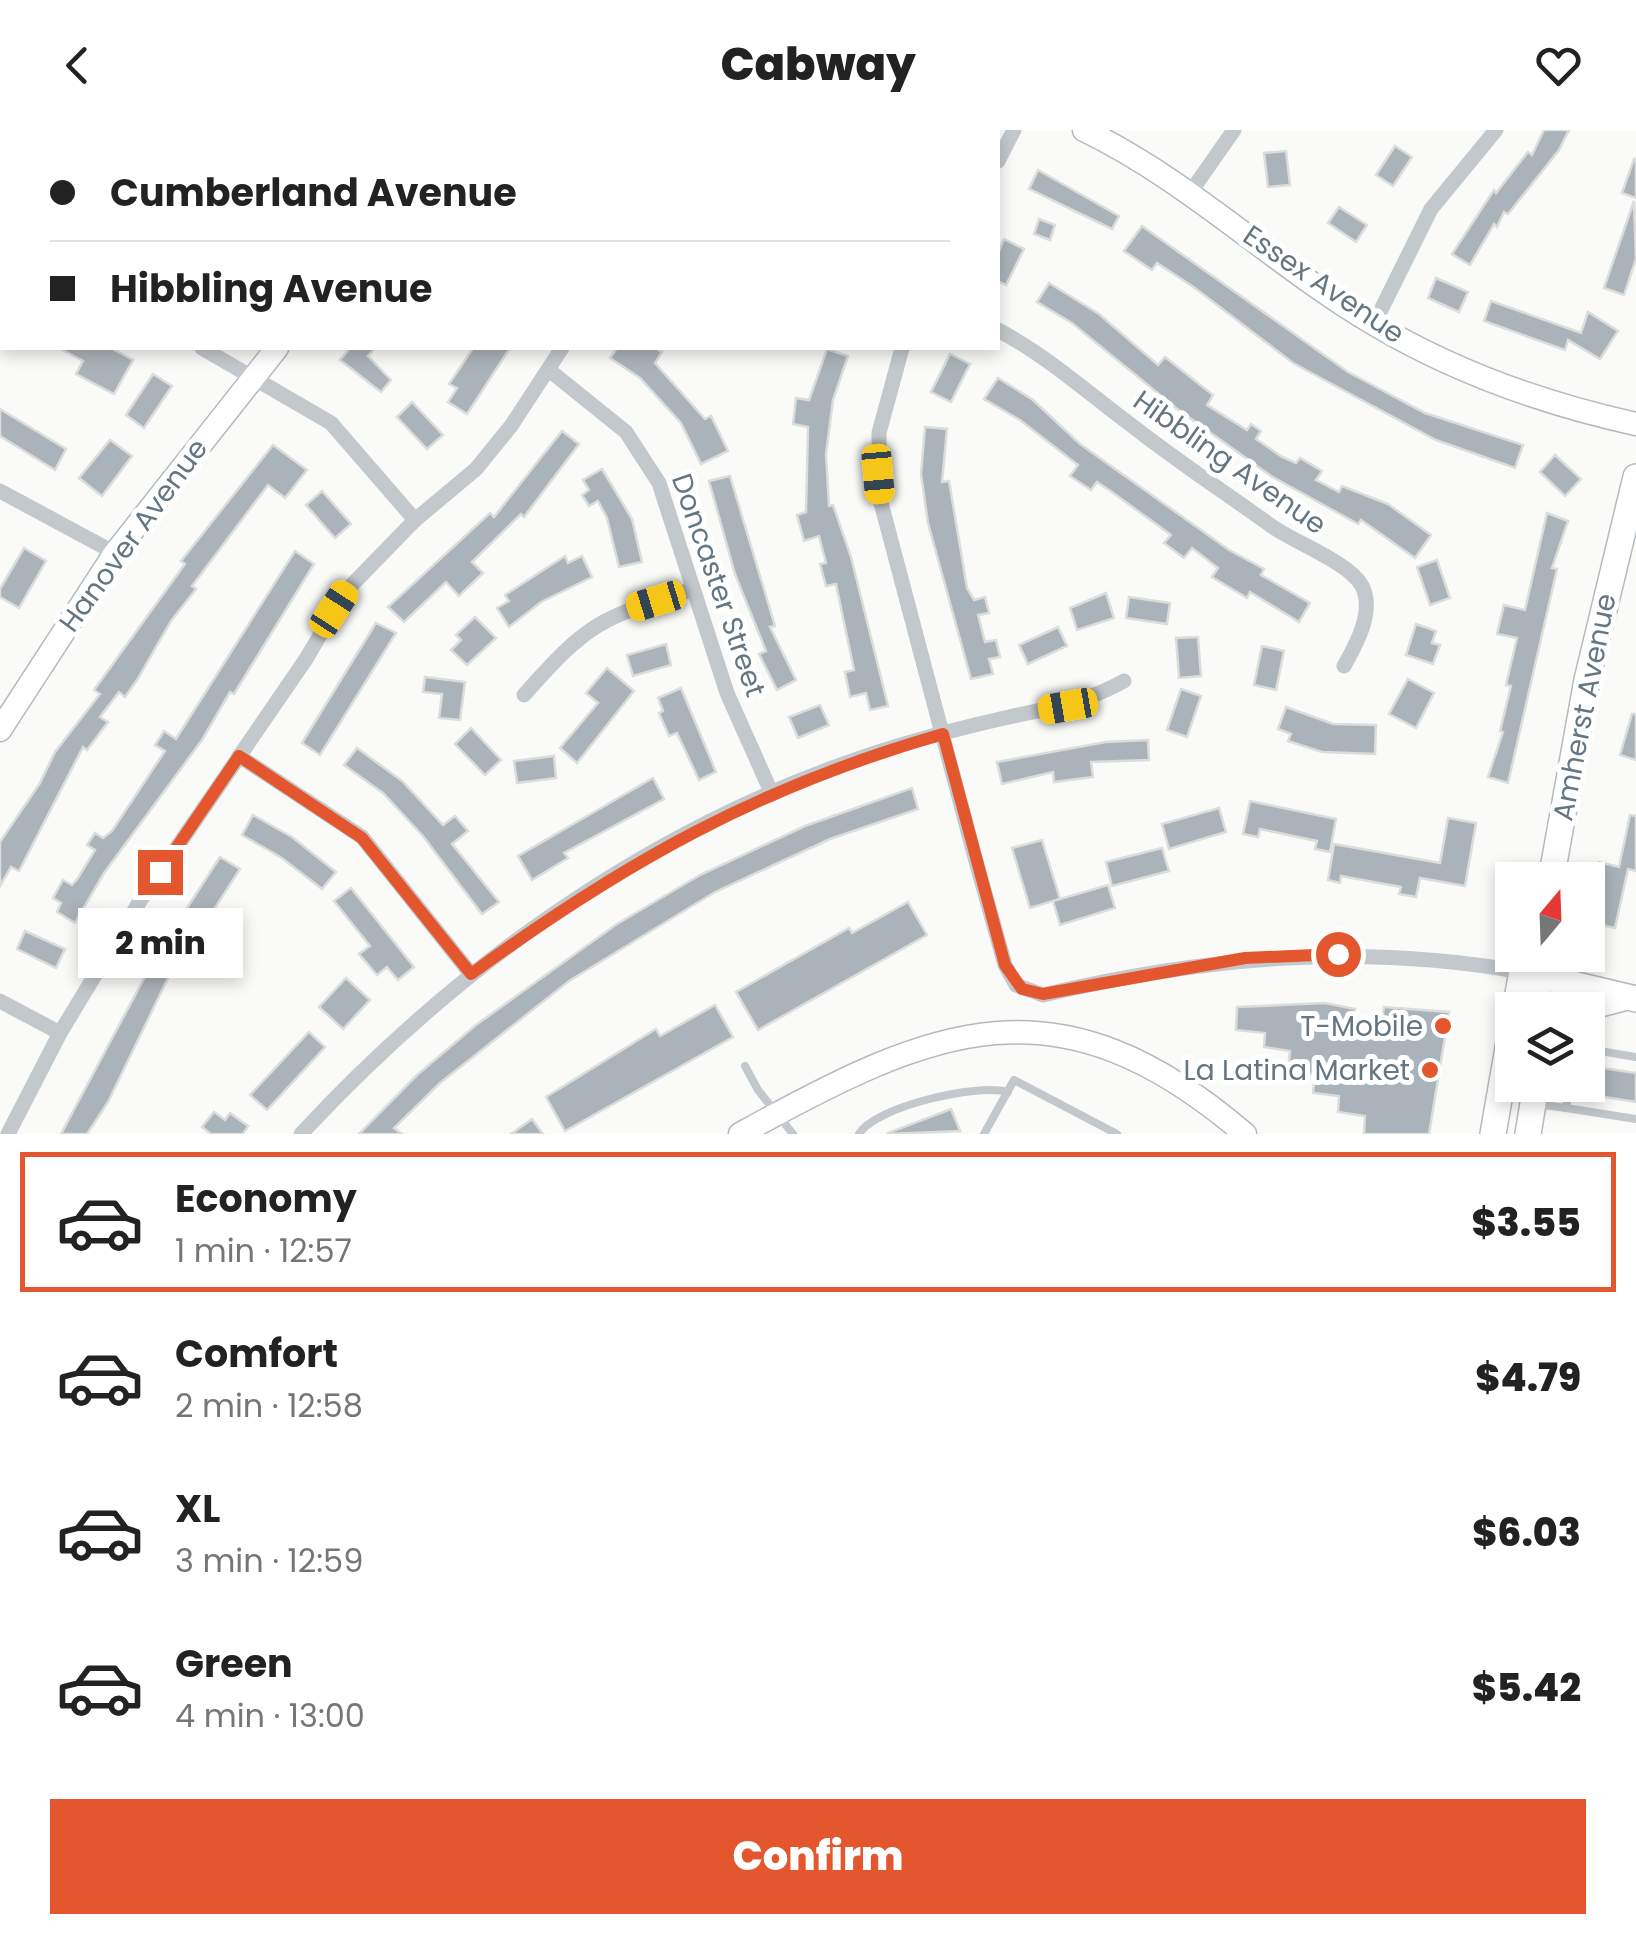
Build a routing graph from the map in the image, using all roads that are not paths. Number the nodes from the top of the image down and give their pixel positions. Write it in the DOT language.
graph roads {
  1 [pos="1014,130"];
  2 [pos="1084,130"];
  3 [pos="1234,130"];
  4 [pos="1496,130"];
  5 [pos="1000,157"];
  6 [pos="1190,194"];
  7 [pos="1374,324"];
  8 [pos="1000,331"];
  9 [pos="206,350"];
  10 [pos="274,350"];
  11 [pos="561,350"];
  12 [pos="901,350"];
  13 [pos="549,370"];
  14 [pos="253,376"];
  15 [pos="1636,424"];
  16 [pos="1636,477"];
  17 [pos="0,491"];
  18 [pos="415,520"];
  19 [pos="115,553"];
  20 [pos="691,590"];
  21 [pos="1344,666"];
  22 [pos="1124,680"];
  23 [pos="524,695"];
  24 [pos="0,730"];
  25 [pos="943,734"];
  26 [pos="239,756"];
  27 [pos="772,794"];
  28 [pos="1554,862"];
  29 [pos="1495,962"];
  30 [pos="1537,972"];
  31 [pos="1558,972"];
  32 [pos="471,974"];
  33 [pos="1571,992"];
  34 [pos="1576,992"];
  35 [pos="1605,998"];
  36 [pos="1635,999"];
  37 [pos="0,1001"];
  38 [pos="60,1033"];
  39 [pos="1605,1051"];
  40 [pos="1636,1056"];
  41 [pos="745,1066"];
  42 [pos="1008,1092"];
  43 [pos="1499,1102"];
  44 [pos="1532,1102"];
  45 [pos="1555,1102"];
  46 [pos="1567,1102"];
  47 [pos="1566,1108"];
  48 [pos="780,1112"];
  49 [pos="1636,1119"];
  50 [pos="8,1134"];
  51 [pos="301,1134"];
  52 [pos="740,1134"];
  53 [pos="793,1134"];
  54 [pos="860,1134"];
  55 [pos="984,1134"];
  56 [pos="1116,1134"];
  57 [pos="1245,1134"];
  58 [pos="1493,1134"];
  59 [pos="1528,1134"];
  1 -- 5 [label="street"];
  2 -- 6 [label="street, Essex Avenue"];
  3 -- 6 [label="street"];
  4 -- 7 [label="street"];
  6 -- 7 [label="street, Essex Avenue"];
  7 -- 15 [label="street, Essex Avenue"];
  8 -- 21 [label="street, Hibbling Avenue"];
  9 -- 14 [label="street"];
  10 -- 14 [label="street, Hanover Avenue"];
  11 -- 13 [label="street"];
  12 -- 25 [label="street"];
  13 -- 18 [label="street"];
  13 -- 20 [label="street, Doncaster Street"];
  14 -- 18 [label="street"];
  14 -- 19 [label="street, Hanover Avenue"];
  16 -- 28 [label="main road, Amherst Avenue"];
  17 -- 19 [label="street"];
  18 -- 26 [label="street"];
  19 -- 24 [label="street, Hanover Avenue"];
  20 -- 23 [label="street"];
  20 -- 27 [label="street, Doncaster Street"];
  22 -- 25 [label="street"];
  25 -- 27 [label="street"];
  25 -- 29 [label="street"];
  26 -- 32 [label="street"];
  26 -- 38 [label="street"];
  27 -- 32 [label="street"];
  30 -- 33 [label="main road"];
  31 -- 34 [label="main road"];
  32 -- 51 [label="street"];
  35 -- 36 [label="main road"];
  37 -- 38 [label="street"];
  38 -- 50 [label="street"];
  39 -- 40 [label="lane"];
  41 -- 48 [label="lane"];
  42 -- 54 [label="lane"];
  42 -- 55 [label="lane"];
  42 -- 56 [label="lane"];
  43 -- 58 [label="main road"];
  44 -- 59 [label="main road"];
  45 -- 47 [label="lane"];
  46 -- 47 [label="lane"];
  47 -- 49 [label="lane"];
  48 -- 52 [label="street"];
  48 -- 53 [label="lane"];
  48 -- 57 [label="street"];
}
